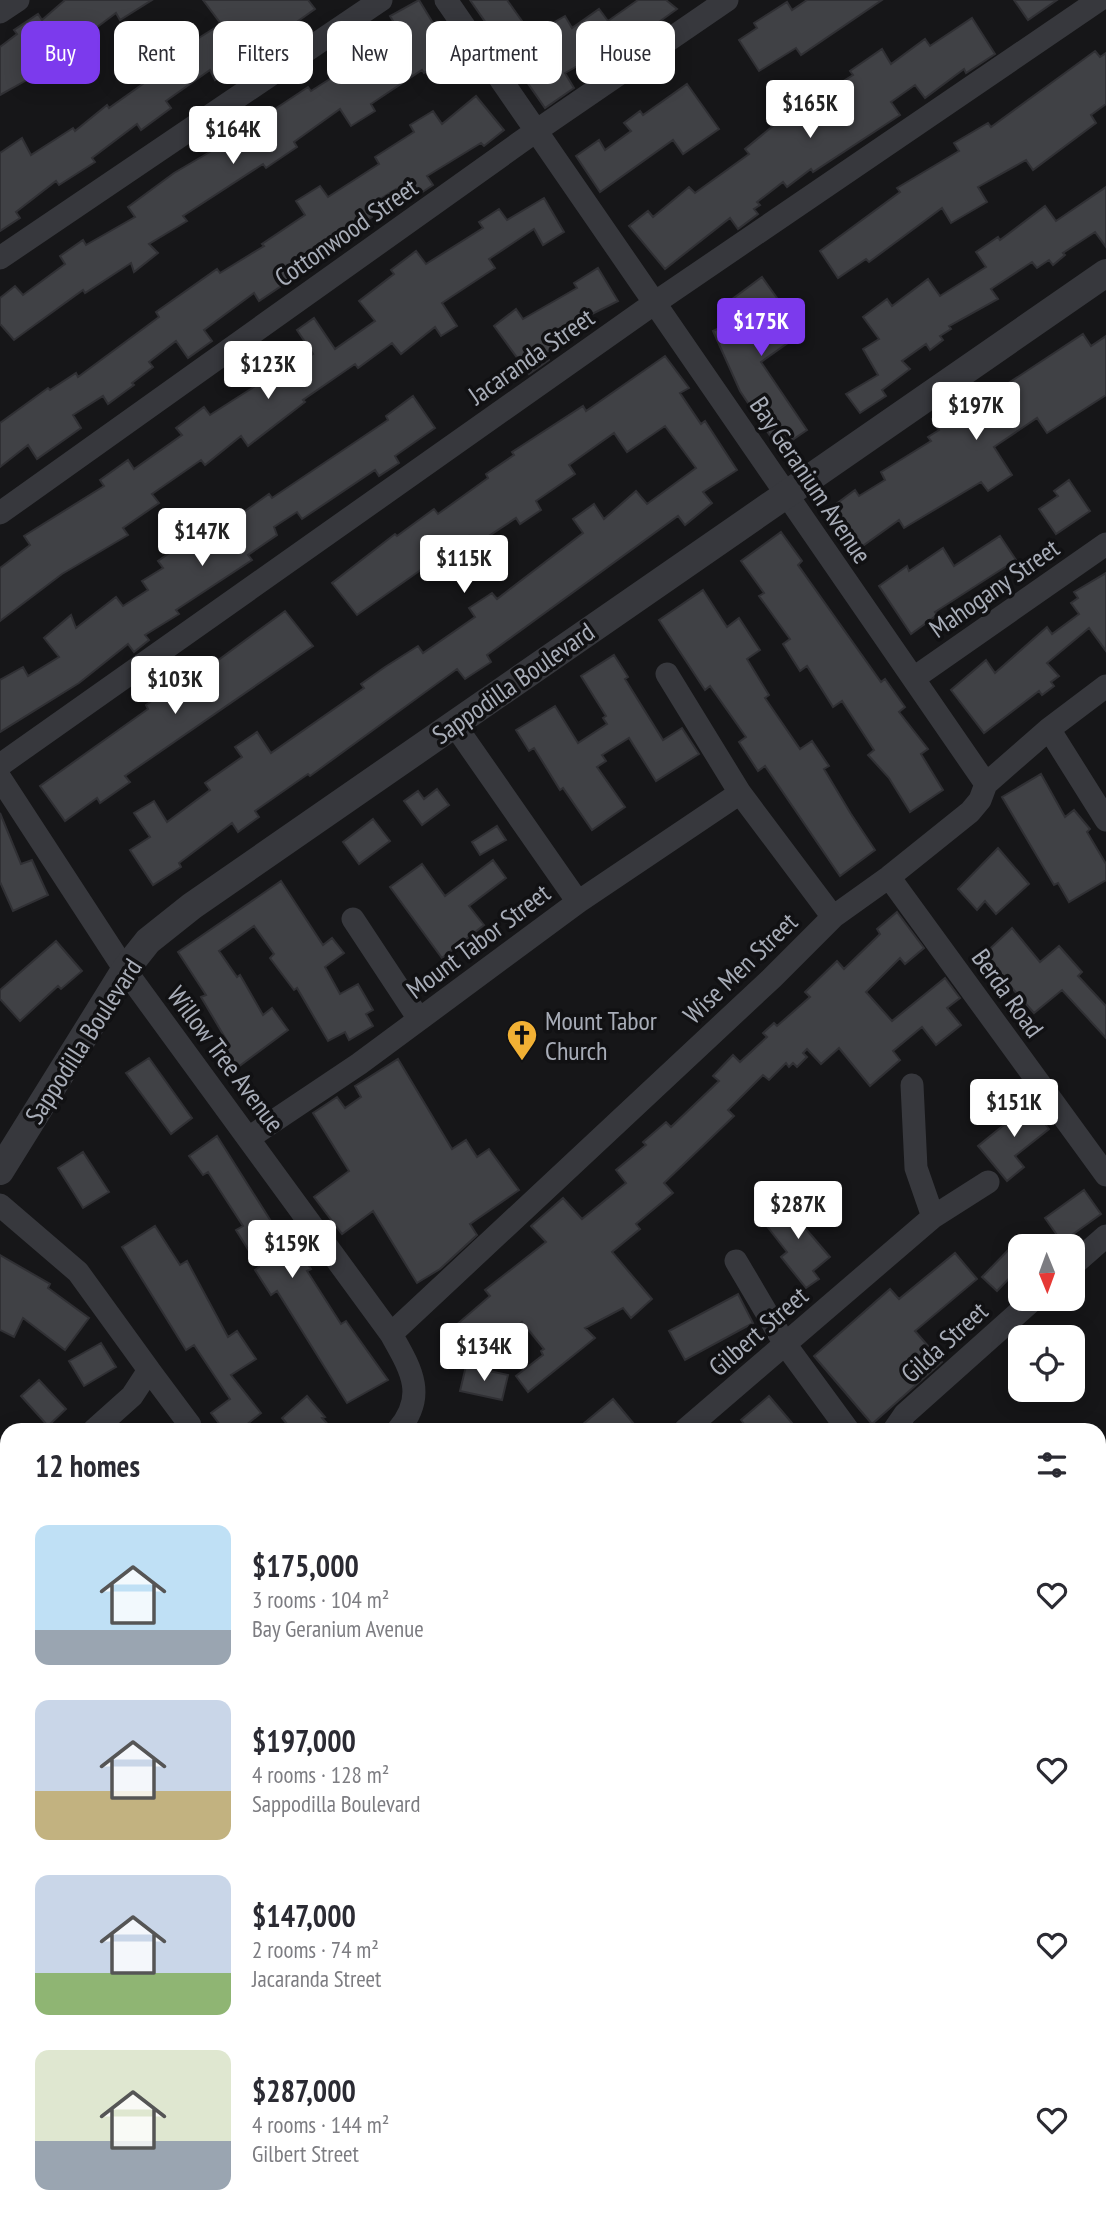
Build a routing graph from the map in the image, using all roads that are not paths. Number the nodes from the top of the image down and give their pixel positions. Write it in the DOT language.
graph roads {
  1 [pos="18,0"];
  2 [pos="381,0"];
  3 [pos="446,0"];
  4 [pos="727,0"];
  5 [pos="1099,0"];
  6 [pos="0,12"];
  7 [pos="536,131"];
  8 [pos="0,258"];
  9 [pos="1106,273"];
  10 [pos="656,302"];
  11 [pos="786,494"];
  12 [pos="0,513"];
  13 [pos="1106,544"];
  14 [pos="667,674"];
  15 [pos="914,678"];
  16 [pos="1106,686"];
  17 [pos="454,724"];
  18 [pos="1049,729"];
  19 [pos="0,765"];
  20 [pos="0,778"];
  21 [pos="986,784"];
  22 [pos="740,793"];
  23 [pos="1106,820"];
  24 [pos="889,877"];
  25 [pos="578,902"];
  26 [pos="833,917"];
  27 [pos="353,919"];
  28 [pos="125,970"];
  29 [pos="419,1019"];
  30 [pos="912,1085"];
  31 [pos="250,1137"];
  32 [pos="0,1171"];
  33 [pos="1106,1175"];
  34 [pos="988,1182"];
  35 [pos="0,1205"];
  36 [pos="933,1217"];
  37 [pos="1106,1236"];
  38 [pos="1085,1254"];
  39 [pos="736,1261"];
  40 [pos="1020,1311"];
  41 [pos="391,1334"];
  42 [pos="785,1344"];
  43 [pos="149,1370"];
  44 [pos="102,1423"];
  45 [pos="189,1423"];
  46 [pos="403,1423"];
  47 [pos="693,1423"];
  48 [pos="843,1423"];
  49 [pos="899,1423"];
  1 -- 6 [label="street"];
  2 -- 8 [label="street"];
  3 -- 7 [label="street, Bay Geranium Avenue"];
  4 -- 7 [label="street, Cottonwood Street"];
  5 -- 10 [label="street, Jacaranda Street"];
  7 -- 10 [label="street, Bay Geranium Avenue"];
  7 -- 12 [label="street, Cottonwood Street"];
  9 -- 11 [label="street, Sappodilla Boulevard"];
  10 -- 11 [label="street, Bay Geranium Avenue"];
  10 -- 19 [label="street, Jacaranda Street"];
  11 -- 15 [label="street, Bay Geranium Avenue"];
  11 -- 17 [label="street, Sappodilla Boulevard"];
  13 -- 15 [label="street, Mahogany Street"];
  14 -- 22 [label="street"];
  15 -- 21 [label="street, Bay Geranium Avenue"];
  16 -- 18 [label="street, Wise Men Street"];
  17 -- 25 [label="street"];
  17 -- 28 [label="street, Sappodilla Boulevard"];
  18 -- 21 [label="street, Wise Men Street"];
  18 -- 23 [label="street"];
  20 -- 28 [label="street, Willow Tree Avenue"];
  21 -- 24 [label="street, Wise Men Street"];
  22 -- 25 [label="street, Mount Tabor Street"];
  22 -- 26 [label="street"];
  24 -- 26 [label="street, Wise Men Street"];
  24 -- 33 [label="street, Berda Road"];
  25 -- 29 [label="street, Mount Tabor Street"];
  26 -- 41 [label="street, Wise Men Street"];
  27 -- 29 [label="street"];
  28 -- 31 [label="street, Willow Tree Avenue"];
  28 -- 32 [label="street, Sappodilla Boulevard"];
  29 -- 31 [label="street, Mount Tabor Street"];
  30 -- 36 [label="street"];
  31 -- 41 [label="street, Willow Tree Avenue"];
  34 -- 36 [label="street, Gilbert Street"];
  35 -- 43 [label="street"];
  36 -- 42 [label="street, Gilbert Street"];
  37 -- 38 [label="street"];
  39 -- 42 [label="street"];
  40 -- 49 [label="street, Gilda Street"];
  41 -- 46 [label="street, Willow Tree Avenue"];
  42 -- 47 [label="street, Gilbert Street"];
  42 -- 48 [label="street"];
  43 -- 44 [label="street"];
  43 -- 45 [label="street"];
}
